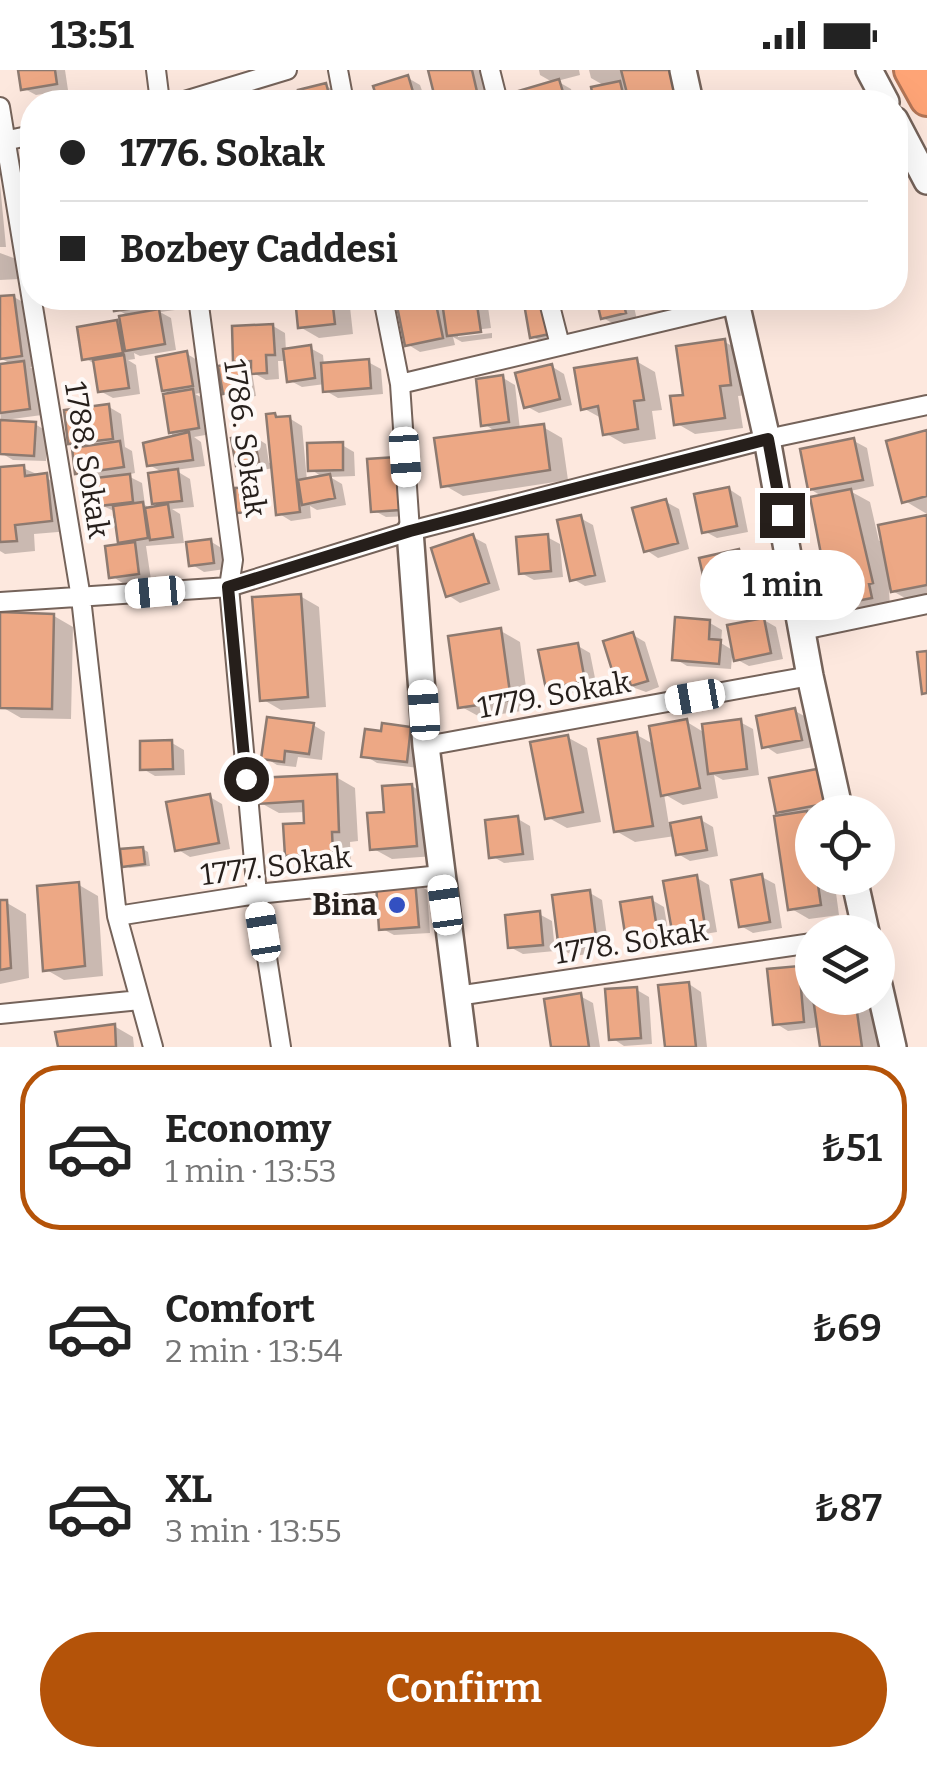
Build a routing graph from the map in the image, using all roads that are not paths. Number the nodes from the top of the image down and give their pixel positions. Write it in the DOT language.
graph roads {
  1 [pos="287,70"];
  2 [pos="911,70"];
  3 [pos="221,90"];
  4 [pos="927,99"];
  5 [pos="0,107"];
  6 [pos="3,141"];
  7 [pos="908,145"];
  8 [pos="927,182"];
  9 [pos="20,241"];
  10 [pos="32,310"];
  11 [pos="200,310"];
  12 [pos="385,310"];
  13 [pos="551,310"];
  14 [pos="699,310"];
  15 [pos="737,310"];
  16 [pos="560,345"];
  17 [pos="400,384"];
  18 [pos="927,405"];
  19 [pos="768,439"];
  20 [pos="410,531"];
  21 [pos="228,587"];
  22 [pos="81,598"];
  23 [pos="0,602"];
  24 [pos="927,604"];
  25 [pos="803,630"];
  26 [pos="810,676"];
  27 [pos="426,746"];
  28 [pos="836,795"];
  29 [pos="441,875"];
  30 [pos="258,894"];
  31 [pos="117,916"];
  32 [pos="795,946"];
  33 [pos="457,996"];
  34 [pos="140,1000"];
  35 [pos="0,1014"];
  36 [pos="886,1015"];
  37 [pos="153,1047"];
  38 [pos="281,1047"];
  39 [pos="464,1047"];
  40 [pos="893,1047"];
  1 -- 3 [label="street"];
  2 -- 4 [label="highway"];
  5 -- 6 [label="street, 1788. Sokak"];
  6 -- 9 [label="street, 1788. Sokak"];
  7 -- 8 [label="street"];
  10 -- 22 [label="street, 1788. Sokak"];
  11 -- 21 [label="street, 1786. Sokak"];
  12 -- 17 [label="street"];
  13 -- 16 [label="street"];
  14 -- 16 [label="street"];
  15 -- 19 [label="street"];
  16 -- 17 [label="street"];
  17 -- 20 [label="street"];
  18 -- 19 [label="street"];
  19 -- 20 [label="street"];
  19 -- 25 [label="street"];
  20 -- 21 [label="street"];
  20 -- 27 [label="street"];
  21 -- 22 [label="street"];
  21 -- 30 [label="street, 1786. Sokak"];
  22 -- 23 [label="street"];
  22 -- 31 [label="street, 1788. Sokak"];
  24 -- 25 [label="street"];
  25 -- 26 [label="street"];
  26 -- 27 [label="street, 1779. Sokak"];
  26 -- 28 [label="street"];
  27 -- 29 [label="street"];
  29 -- 30 [label="street, 1777. Sokak"];
  29 -- 33 [label="street"];
  30 -- 31 [label="street, 1777. Sokak"];
  30 -- 38 [label="street, 1786. Sokak"];
  31 -- 34 [label="street, 1788. Sokak"];
  32 -- 33 [label="street, 1778. Sokak"];
  33 -- 39 [label="street"];
  34 -- 35 [label="street"];
  34 -- 37 [label="street, 1788. Sokak"];
  36 -- 40 [label="street"];
}
